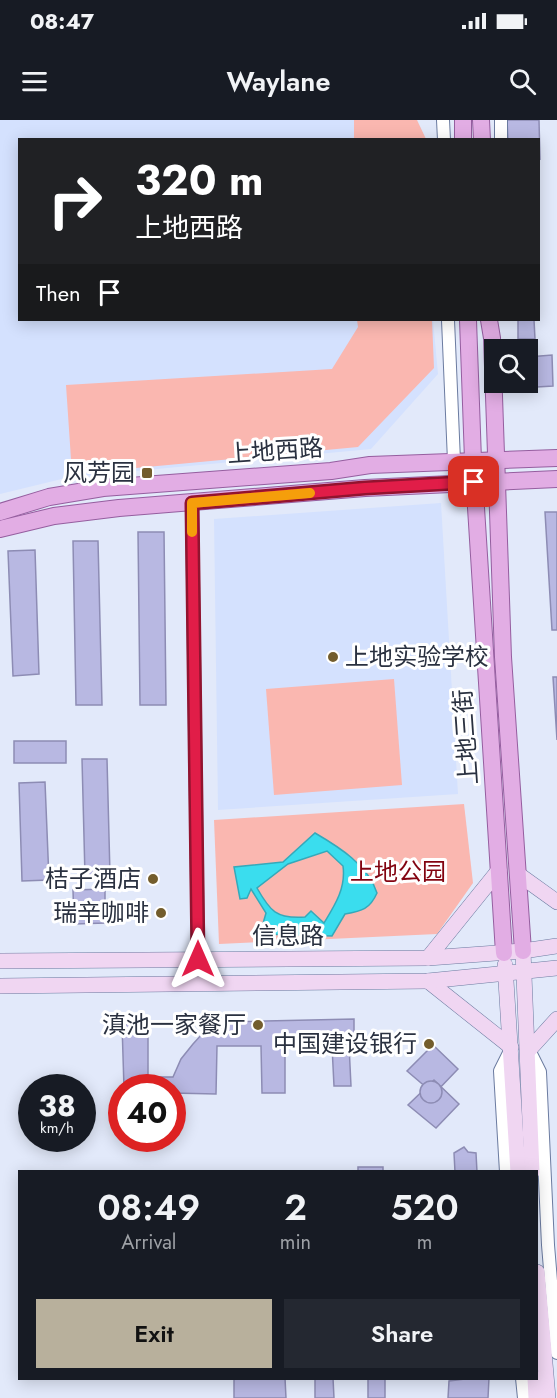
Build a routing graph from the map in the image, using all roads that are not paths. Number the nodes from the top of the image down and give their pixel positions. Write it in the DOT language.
graph roads {
  1 [pos="443,120"];
  2 [pos="463,120"];
  3 [pos="481,120"];
  4 [pos="501,120"];
  5 [pos="444,138"];
  6 [pos="463,138"];
  7 [pos="482,138"];
  8 [pos="501,138"];
  9 [pos="448,321"];
  10 [pos="468,321"];
  11 [pos="489,321"];
  12 [pos="557,458"];
  13 [pos="473,460"];
  14 [pos="496,460"];
  15 [pos="454,461"];
  16 [pos="557,479"];
  17 [pos="497,481"];
  18 [pos="474,482"];
  19 [pos="192,503"];
  20 [pos="0,512"];
  21 [pos="0,529"];
  22 [pos="499,870"];
  23 [pos="518,874"];
  24 [pos="557,902"];
  25 [pos="557,946"];
  26 [pos="523,951"];
  27 [pos="504,953"];
  28 [pos="428,958"];
  29 [pos="198,959"];
  30 [pos="0,961"];
  31 [pos="557,968"];
  32 [pos="525,973"];
  33 [pos="506,975"];
  34 [pos="428,981"];
  35 [pos="0,986"];
  36 [pos="557,1019"];
  37 [pos="511,1047"];
  38 [pos="529,1050"];
  39 [pos="506,1170"];
  40 [pos="518,1170"];
  41 [pos="532,1170"];
  42 [pos="542,1245"];
  43 [pos="538,1283"];
  44 [pos="557,1353"];
  45 [pos="522,1380"];
  46 [pos="535,1380"];
  47 [pos="524,1398"];
  48 [pos="536,1398"];
  49 [pos="548,1398"];
  1 -- 5 [label="street"];
  2 -- 6 [label="main road"];
  3 -- 7 [label="main road"];
  4 -- 8 [label="street"];
  9 -- 15 [label="street"];
  10 -- 13 [label="main road, 上地三街"];
  11 -- 14 [label="main road, 上地三街"];
  12 -- 14 [label="main road, 上地西路"];
  13 -- 14 [label="main road, 上地西路"];
  13 -- 15 [label="main road, 上地西路"];
  13 -- 18 [label="main road, 上地三街"];
  14 -- 17 [label="main road, 上地三街"];
  15 -- 18 [label="street"];
  15 -- 20 [label="main road, 上地西路"];
  16 -- 17 [label="main road, 上地西路"];
  17 -- 18 [label="main road, 上地西路"];
  17 -- 23 [label="main road, 上地三街"];
  18 -- 19 [label="main road, 上地西路"];
  18 -- 22 [label="main road, 上地三街"];
  19 -- 21 [label="main road, 上地西路"];
  19 -- 29 [label="street"];
  22 -- 27 [label="main road, 上地三街"];
  22 -- 28 [label="main road"];
  23 -- 24 [label="main road"];
  23 -- 26 [label="main road, 上地三街"];
  25 -- 26 [label="main road, 信息路"];
  26 -- 27 [label="main road, 信息路"];
  26 -- 32 [label="main road"];
  27 -- 28 [label="main road, 信息路"];
  27 -- 33 [label="main road"];
  28 -- 29 [label="main road, 信息路"];
  29 -- 30 [label="main road, 信息路"];
  31 -- 32 [label="main road"];
  32 -- 33 [label="main road, 信息路"];
  32 -- 38 [label="main road"];
  33 -- 34 [label="main road, 信息路"];
  33 -- 37 [label="main road"];
  34 -- 35 [label="main road, 信息路"];
  34 -- 37 [label="main road"];
  36 -- 38 [label="main road"];
  37 -- 39 [label="street"];
  37 -- 40 [label="main road"];
  38 -- 41 [label="main road"];
  38 -- 42 [label="street"];
  42 -- 44 [label="street"];
  43 -- 49 [label="main road"];
  45 -- 47 [label="street"];
  46 -- 48 [label="main road"];
}
